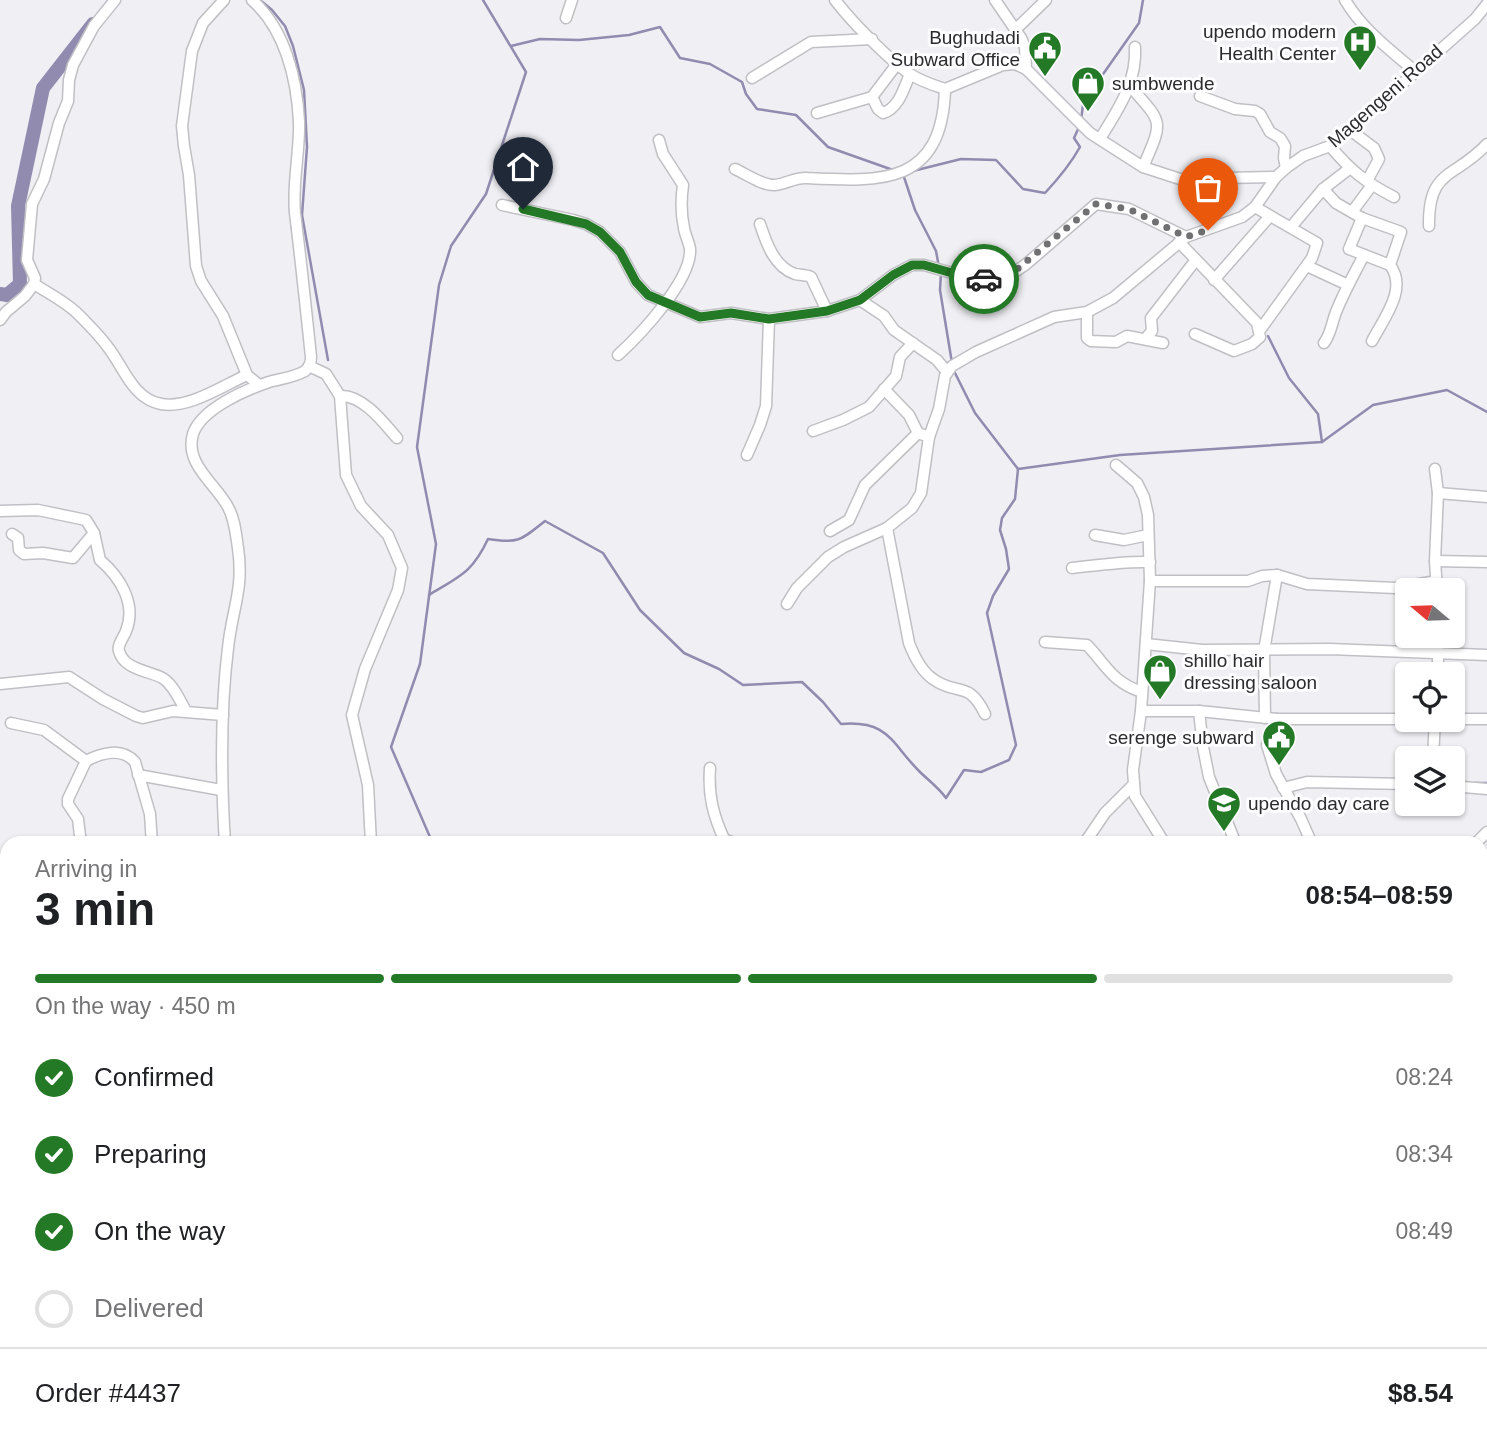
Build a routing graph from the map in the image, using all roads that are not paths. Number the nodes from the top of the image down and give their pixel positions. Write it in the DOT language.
graph roads {
  1 [pos="115,0"];
  2 [pos="224,0"];
  3 [pos="252,0"];
  4 [pos="572,0"];
  5 [pos="835,0"];
  6 [pos="995,0"];
  7 [pos="1046,0"];
  8 [pos="1345,0"];
  9 [pos="1487,4"];
  10 [pos="566,18"];
  11 [pos="1016,29"];
  12 [pos="872,39"];
  13 [pos="1135,47"];
  14 [pos="897,64"];
  15 [pos="1026,69"];
  16 [pos="1416,72"];
  17 [pos="910,74"];
  18 [pos="752,78"];
  19 [pos="1130,86"];
  20 [pos="945,89"];
  21 [pos="1200,96"];
  22 [pos="872,97"];
  23 [pos="817,113"];
  24 [pos="1350,130"];
  25 [pos="1100,139"];
  26 [pos="659,140"];
  27 [pos="1487,144"];
  28 [pos="1330,146"];
  29 [pos="1143,167"];
  30 [pos="1286,167"];
  31 [pos="735,169"];
  32 [pos="1349,169"];
  33 [pos="1276,177"];
  34 [pos="1369,183"];
  35 [pos="1323,189"];
  36 [pos="1394,197"];
  37 [pos="502,205"];
  38 [pos="1255,207"];
  39 [pos="1352,212"];
  40 [pos="1270,216"];
  41 [pos="1362,218"];
  42 [pos="760,224"];
  43 [pos="1429,226"];
  44 [pos="1291,227"];
  45 [pos="1182,240"];
  46 [pos="1364,255"];
  47 [pos="1195,261"];
  48 [pos="1390,265"];
  49 [pos="1307,266"];
  50 [pos="1214,280"];
  51 [pos="33,284"];
  52 [pos="1348,285"];
  53 [pos="860,300"];
  54 [pos="666,302"];
  55 [pos="827,311"];
  56 [pos="1087,312"];
  57 [pos="769,319"];
  58 [pos="0,320"];
  59 [pos="1259,330"];
  60 [pos="1195,334"];
  61 [pos="1146,338"];
  62 [pos="1372,341"];
  63 [pos="913,343"];
  64 [pos="1163,343"];
  65 [pos="1324,343"];
  66 [pos="618,355"];
  67 [pos="309,366"];
  68 [pos="947,372"];
  69 [pos="247,375"];
  70 [pos="259,385"];
  71 [pos="884,389"];
  72 [pos="340,396"];
  73 [pos="813,431"];
  74 [pos="918,433"];
  75 [pos="929,437"];
  76 [pos="397,438"];
  77 [pos="747,455"];
  78 [pos="1116,465"];
  79 [pos="1435,469"];
  80 [pos="1438,493"];
  81 [pos="1487,497"];
  82 [pos="0,511"];
  83 [pos="887,528"];
  84 [pos="830,531"];
  85 [pos="94,533"];
  86 [pos="12,534"];
  87 [pos="1095,535"];
  88 [pos="1148,535"];
  89 [pos="1435,561"];
  90 [pos="1150,562"];
  91 [pos="1487,562"];
  92 [pos="1072,568"];
  93 [pos="1277,575"];
  94 [pos="1436,578"];
  95 [pos="1150,581"];
  96 [pos="1395,588"];
  97 [pos="788,604"];
  98 [pos="1045,642"];
  99 [pos="1146,644"];
  100 [pos="1439,648"];
  101 [pos="1264,651"];
  102 [pos="1439,654"];
  103 [pos="1487,655"];
  104 [pos="1439,662"];
  105 [pos="0,684"];
  106 [pos="1142,692"];
  107 [pos="186,711"];
  108 [pos="1141,711"];
  109 [pos="1199,711"];
  110 [pos="223,715"];
  111 [pos="985,715"];
  112 [pos="1265,718"];
  113 [pos="1277,719"];
  114 [pos="1395,719"];
  115 [pos="1465,719"];
  116 [pos="1487,719"];
  117 [pos="11,723"];
  118 [pos="86,761"];
  119 [pos="710,768"];
  120 [pos="138,775"];
  121 [pos="1134,784"];
  122 [pos="1395,784"];
  123 [pos="1465,787"];
  124 [pos="1283,788"];
  125 [pos="1487,789"];
  126 [pos="222,790"];
  127 [pos="80,836"];
  128 [pos="151,836"];
  129 [pos="225,836"];
  130 [pos="371,836"];
  131 [pos="723,836"];
  132 [pos="1091,836"];
  133 [pos="1160,836"];
  134 [pos="1233,836"];
  135 [pos="1309,836"];
  1 -- 51 [label="street"];
  2 -- 69 [label="street"];
  3 -- 67 [label="street"];
  4 -- 10 [label="street"];
  5 -- 12 [label="street"];
  6 -- 11 [label="street"];
  7 -- 11 [label="street"];
  8 -- 16 [label="street"];
  9 -- 16 [label="street, Magengeni Road"];
  11 -- 15 [label="street"];
  12 -- 14 [label="street"];
  12 -- 18 [label="street"];
  13 -- 19 [label="street"];
  14 -- 17 [label="street"];
  14 -- 22 [label="street"];
  15 -- 20 [label="street"];
  15 -- 25 [label="street"];
  16 -- 24 [label="street, Magengeni Road"];
  17 -- 20 [label="street"];
  17 -- 22 [label="street"];
  19 -- 25 [label="street"];
  19 -- 29 [label="street"];
  20 -- 31 [label="street"];
  21 -- 30 [label="street"];
  22 -- 23 [label="street"];
  24 -- 28 [label="street, Magengeni Road"];
  24 -- 34 [label="street"];
  25 -- 29 [label="street"];
  26 -- 54 [label="street"];
  27 -- 43 [label="street"];
  28 -- 30 [label="street, Magengeni Road"];
  28 -- 32 [label="street"];
  29 -- 33 [label="street"];
  30 -- 33 [label="street, Magengeni Road"];
  32 -- 34 [label="street"];
  32 -- 35 [label="street"];
  33 -- 38 [label="street, Magengeni Road"];
  34 -- 36 [label="street"];
  34 -- 39 [label="street"];
  35 -- 39 [label="street"];
  35 -- 44 [label="street"];
  37 -- 54 [label="street"];
  38 -- 40 [label="street"];
  38 -- 45 [label="street, Magengeni Road"];
  39 -- 41 [label="street"];
  40 -- 44 [label="street"];
  40 -- 50 [label="street"];
  41 -- 46 [label="street"];
  41 -- 48 [label="street"];
  42 -- 55 [label="street"];
  44 -- 49 [label="street"];
  45 -- 47 [label="street"];
  45 -- 53 [label="street"];
  45 -- 56 [label="street, Magengeni Road"];
  46 -- 48 [label="street"];
  46 -- 52 [label="street"];
  47 -- 50 [label="street"];
  47 -- 61 [label="street"];
  48 -- 62 [label="street"];
  49 -- 52 [label="street"];
  49 -- 59 [label="street"];
  50 -- 59 [label="street"];
  51 -- 58 [label="street"];
  51 -- 69 [label="street"];
  52 -- 65 [label="street"];
  53 -- 55 [label="street"];
  53 -- 63 [label="street"];
  54 -- 57 [label="street"];
  54 -- 66 [label="street"];
  55 -- 57 [label="street"];
  56 -- 61 [label="street"];
  56 -- 68 [label="street, Magengeni Road"];
  57 -- 77 [label="street"];
  59 -- 60 [label="street"];
  61 -- 64 [label="street"];
  63 -- 68 [label="street"];
  63 -- 71 [label="street"];
  67 -- 70 [label="street"];
  67 -- 72 [label="street"];
  68 -- 75 [label="street"];
  69 -- 70 [label="street"];
  70 -- 110 [label="street"];
  71 -- 73 [label="street"];
  71 -- 74 [label="street"];
  72 -- 76 [label="street"];
  72 -- 130 [label="street"];
  74 -- 75 [label="street"];
  74 -- 84 [label="street"];
  75 -- 83 [label="street"];
  78 -- 88 [label="street"];
  79 -- 80 [label="street"];
  80 -- 81 [label="street"];
  80 -- 89 [label="street"];
  82 -- 85 [label="street"];
  83 -- 97 [label="street"];
  83 -- 111 [label="street"];
  85 -- 86 [label="street"];
  85 -- 107 [label="street"];
  87 -- 88 [label="street"];
  88 -- 90 [label="street"];
  89 -- 91 [label="street"];
  89 -- 94 [label="street"];
  90 -- 92 [label="street"];
  90 -- 95 [label="street"];
  93 -- 95 [label="street"];
  93 -- 96 [label="street"];
  93 -- 101 [label="street"];
  95 -- 99 [label="street"];
  98 -- 106 [label="street"];
  99 -- 101 [label="street"];
  99 -- 106 [label="street"];
  100 -- 102 [label="street"];
  101 -- 102 [label="street"];
  101 -- 112 [label="street"];
  102 -- 103 [label="street"];
  102 -- 104 [label="street"];
  105 -- 107 [label="street"];
  106 -- 108 [label="street"];
  107 -- 110 [label="street"];
  108 -- 109 [label="street"];
  108 -- 121 [label="street"];
  109 -- 112 [label="street"];
  109 -- 134 [label="street"];
  110 -- 126 [label="street"];
  112 -- 113 [label="street"];
  113 -- 114 [label="street"];
  113 -- 124 [label="street"];
  115 -- 116 [label="street"];
  117 -- 118 [label="street"];
  118 -- 120 [label="street"];
  118 -- 127 [label="street"];
  119 -- 131 [label="street"];
  120 -- 126 [label="street"];
  120 -- 128 [label="street"];
  121 -- 132 [label="street"];
  121 -- 133 [label="street"];
  122 -- 124 [label="street"];
  123 -- 125 [label="street"];
  124 -- 135 [label="street"];
  126 -- 129 [label="street"];
}
